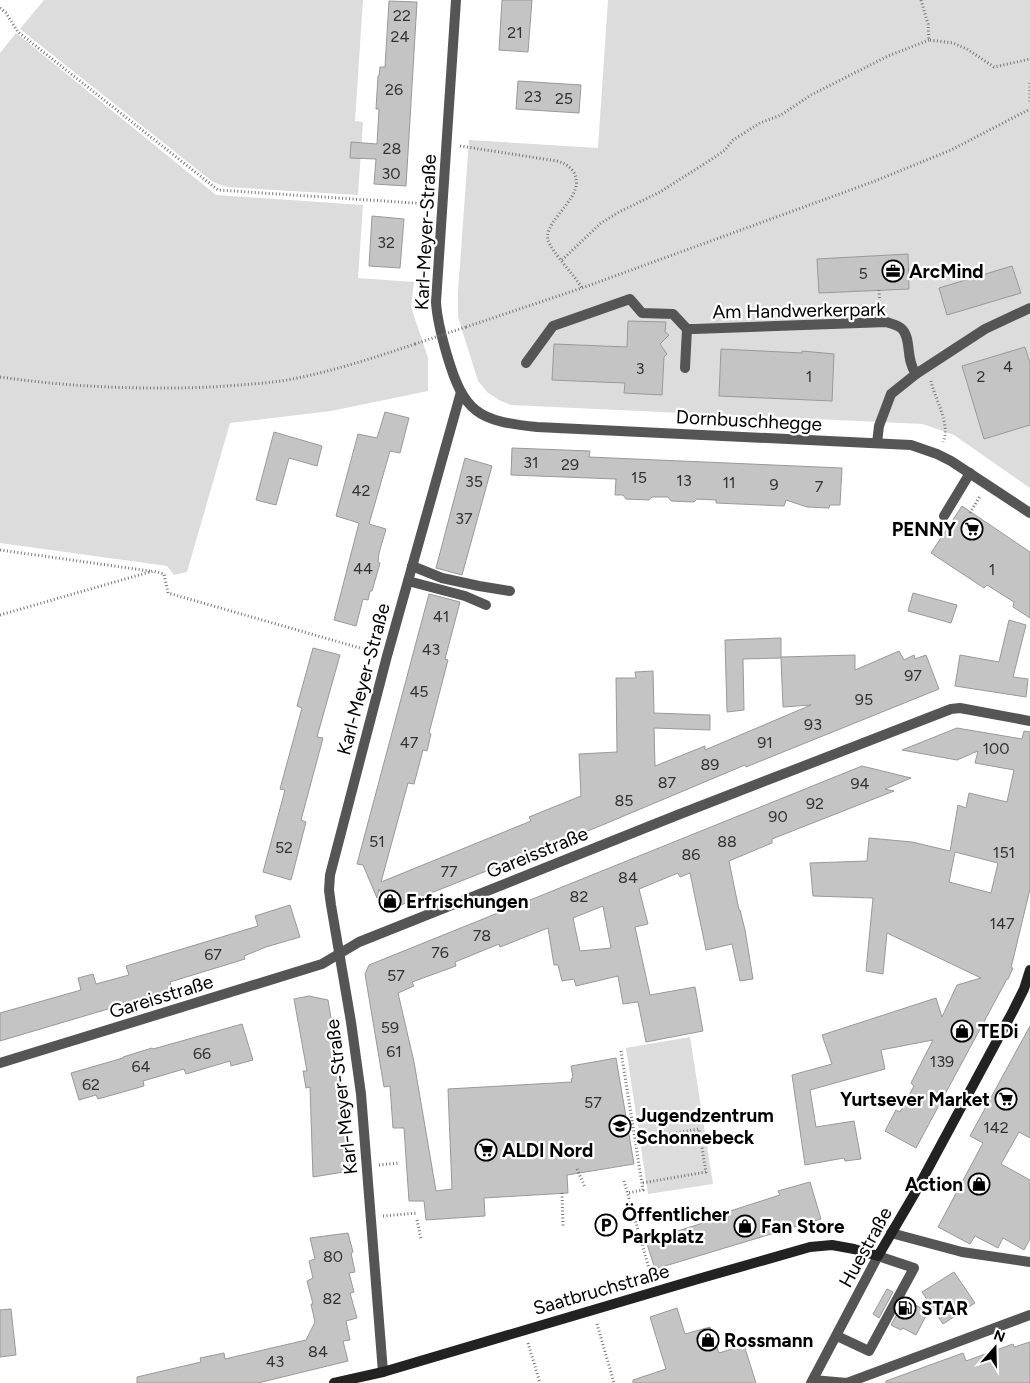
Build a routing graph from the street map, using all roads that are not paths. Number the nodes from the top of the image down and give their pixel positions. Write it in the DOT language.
graph roads {
  1 [pos="456,0"];
  2 [pos="1030,308"];
  3 [pos="690,329"];
  4 [pos="526,363"];
  5 [pos="685,368"];
  6 [pos="916,374"];
  7 [pos="461,392"];
  8 [pos="877,443"];
  9 [pos="970,473"];
  10 [pos="1030,513"];
  11 [pos="944,516"];
  12 [pos="412,566"];
  13 [pos="408,581"];
  14 [pos="510,590"];
  15 [pos="486,605"];
  16 [pos="1030,721"];
  17 [pos="339,955"];
  18 [pos="1030,970"];
  19 [pos="0,1063"];
  20 [pos="891,1233"];
  21 [pos="878,1256"];
  22 [pos="1030,1262"];
  23 [pos="1030,1315"];
  24 [pos="837,1336"];
  25 [pos="383,1372"];
  26 [pos="812,1382"];
  27 [pos="334,1383"];
  28 [pos="846,1383"];
  1 -- 7 [label="street, Karl-Meyer-Straße"];
  2 -- 6 [label="street"];
  3 -- 4 [label="street"];
  3 -- 5 [label="street, Am Handwerkerpark"];
  3 -- 6 [label="street, Am Handwerkerpark"];
  6 -- 8 [label="street"];
  7 -- 8 [label="street, Dornbuschhegge"];
  7 -- 12 [label="street, Karl-Meyer-Straße"];
  8 -- 9 [label="street, Dornbuschhegge"];
  9 -- 10 [label="street, Dornbuschhegge"];
  9 -- 11 [label="street"];
  12 -- 13 [label="street, Karl-Meyer-Straße"];
  12 -- 14 [label="street"];
  13 -- 15 [label="street"];
  13 -- 17 [label="street, Karl-Meyer-Straße"];
  16 -- 17 [label="street, Gareisstraße"];
  17 -- 19 [label="street, Gareisstraße"];
  17 -- 25 [label="street, Karl-Meyer-Straße"];
  18 -- 20 [label="main road, Huestraße"];
  20 -- 21 [label="main road, Huestraße"];
  20 -- 22 [label="street"];
  21 -- 24 [label="street, Huestraße"];
  21 -- 24 [label="street"];
  21 -- 25 [label="main road, Saatbruchstraße"];
  23 -- 28 [label="street, Huestraße"];
  24 -- 26 [label="street, Huestraße"];
  25 -- 27 [label="main road, Saatbruchstraße"];
  26 -- 28 [label="street, Huestraße"];
}
